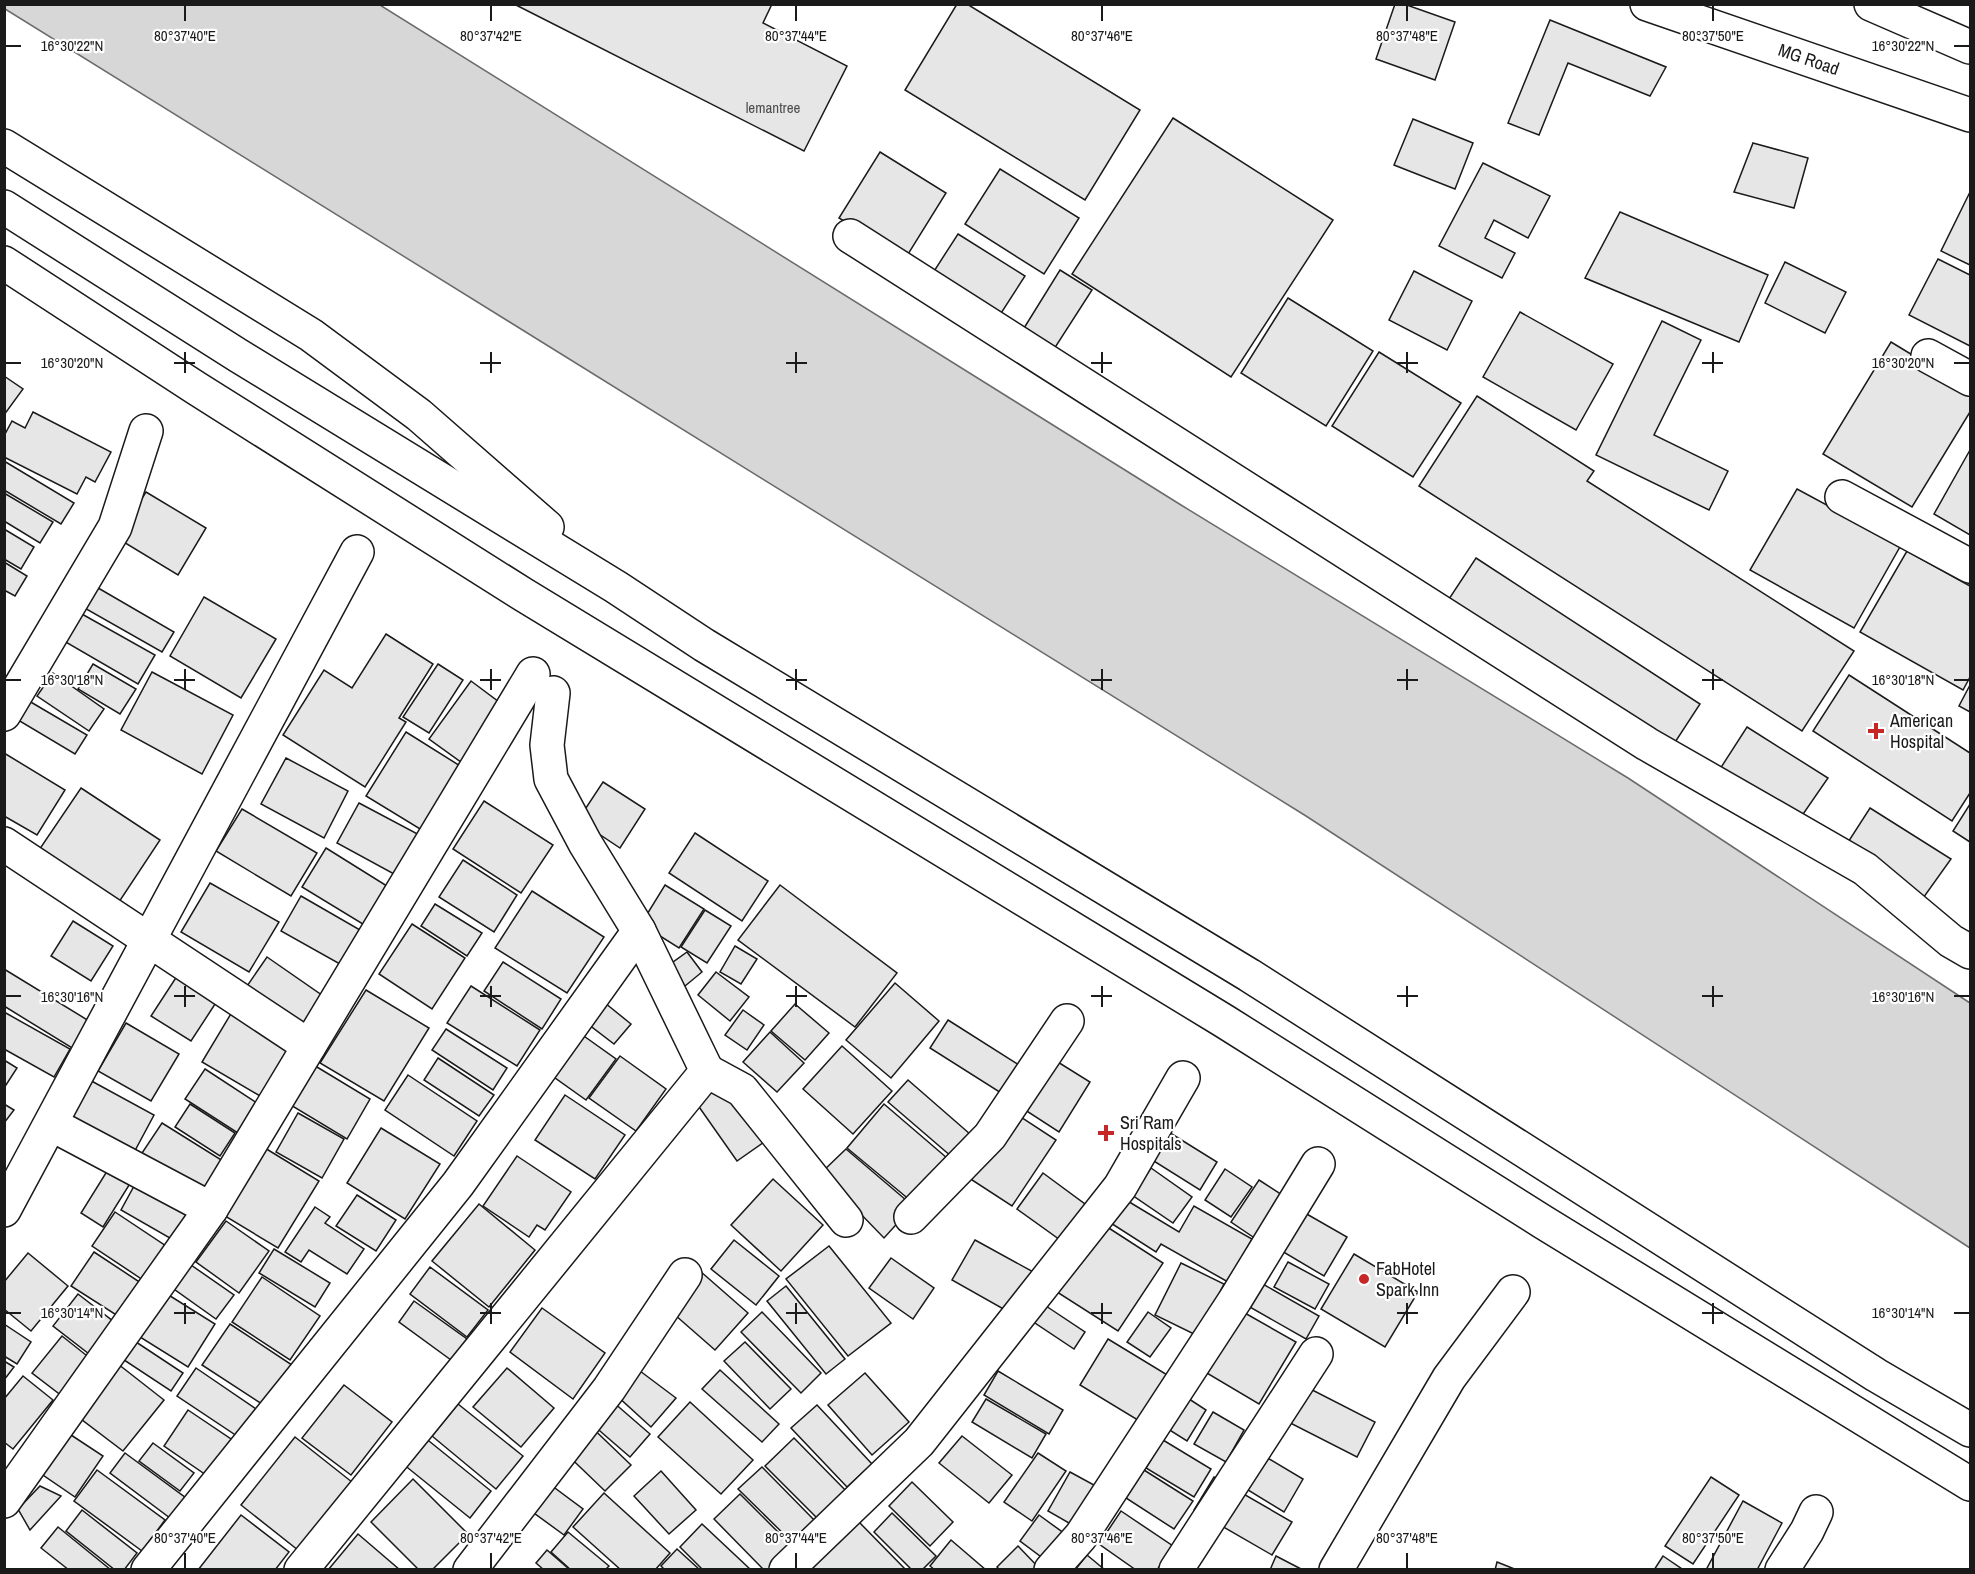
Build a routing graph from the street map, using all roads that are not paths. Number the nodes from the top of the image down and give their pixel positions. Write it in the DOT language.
graph roads {
  1 [pos="1647,4"];
  2 [pos="1871,4"];
  3 [pos="1971,47"];
  4 [pos="1971,116"];
  5 [pos="4,146"];
  6 [pos="4,207"];
  7 [pos="850,236"];
  8 [pos="4,263"];
  9 [pos="1928,356"];
  10 [pos="1971,380"];
  11 [pos="146,431"];
  12 [pos="1842,497"];
  13 [pos="357,552"];
  14 [pos="1971,566"];
  15 [pos="616,587"];
  16 [pos="4,714"];
  17 [pos="4,844"];
  18 [pos="639,931"];
  19 [pos="151,941"];
  20 [pos="1971,952"];
  21 [pos="1067,1021"];
  22 [pos="309,1046"];
  23 [pos="706,1071"];
  24 [pos="1183,1078"];
  25 [pos="51,1124"];
  26 [pos="1318,1164"];
  27 [pos="211,1209"];
  28 [pos="4,1210"];
  29 [pos="911,1217"];
  30 [pos="846,1220"];
  31 [pos="684,1275"];
  32 [pos="1513,1292"];
  33 [pos="1316,1354"];
  34 [pos="1876,1375"];
  35 [pos="1849,1409"];
  36 [pos="1971,1430"];
  37 [pos="1971,1484"];
  38 [pos="4,1501"];
  39 [pos="1816,1512"];
  40 [pos="148,1569"];
  41 [pos="302,1569"];
  42 [pos="470,1569"];
  43 [pos="786,1569"];
  44 [pos="1051,1569"];
  45 [pos="1176,1569"];
  46 [pos="1336,1569"];
  47 [pos="1782,1569"];
  1 -- 4 [label="main road, MG Road"];
  2 -- 3 [label="main road"];
  5 -- 15 [label="main road"];
  6 -- 15 [label="main road"];
  7 -- 20 [label="main road"];
  8 -- 35 [label="main road"];
  9 -- 10 [label="main road"];
  11 -- 16 [label="main road"];
  12 -- 14 [label="main road"];
  13 -- 19 [label="main road"];
  15 -- 34 [label="main road"];
  17 -- 19 [label="main road"];
  18 -- 22 [label="main road"];
  18 -- 23 [label="main road"];
  18 -- 40 [label="main road"];
  19 -- 22 [label="main road"];
  19 -- 25 [label="main road"];
  21 -- 29 [label="main road"];
  22 -- 27 [label="main road"];
  23 -- 30 [label="main road"];
  23 -- 41 [label="main road"];
  24 -- 43 [label="main road"];
  25 -- 27 [label="main road"];
  25 -- 28 [label="main road"];
  26 -- 44 [label="main road"];
  27 -- 38 [label="main road"];
  31 -- 42 [label="main road"];
  32 -- 46 [label="main road"];
  33 -- 45 [label="main road"];
  34 -- 35 [label="main road"];
  34 -- 36 [label="main road"];
  35 -- 37 [label="main road"];
  39 -- 47 [label="main road"];
}
